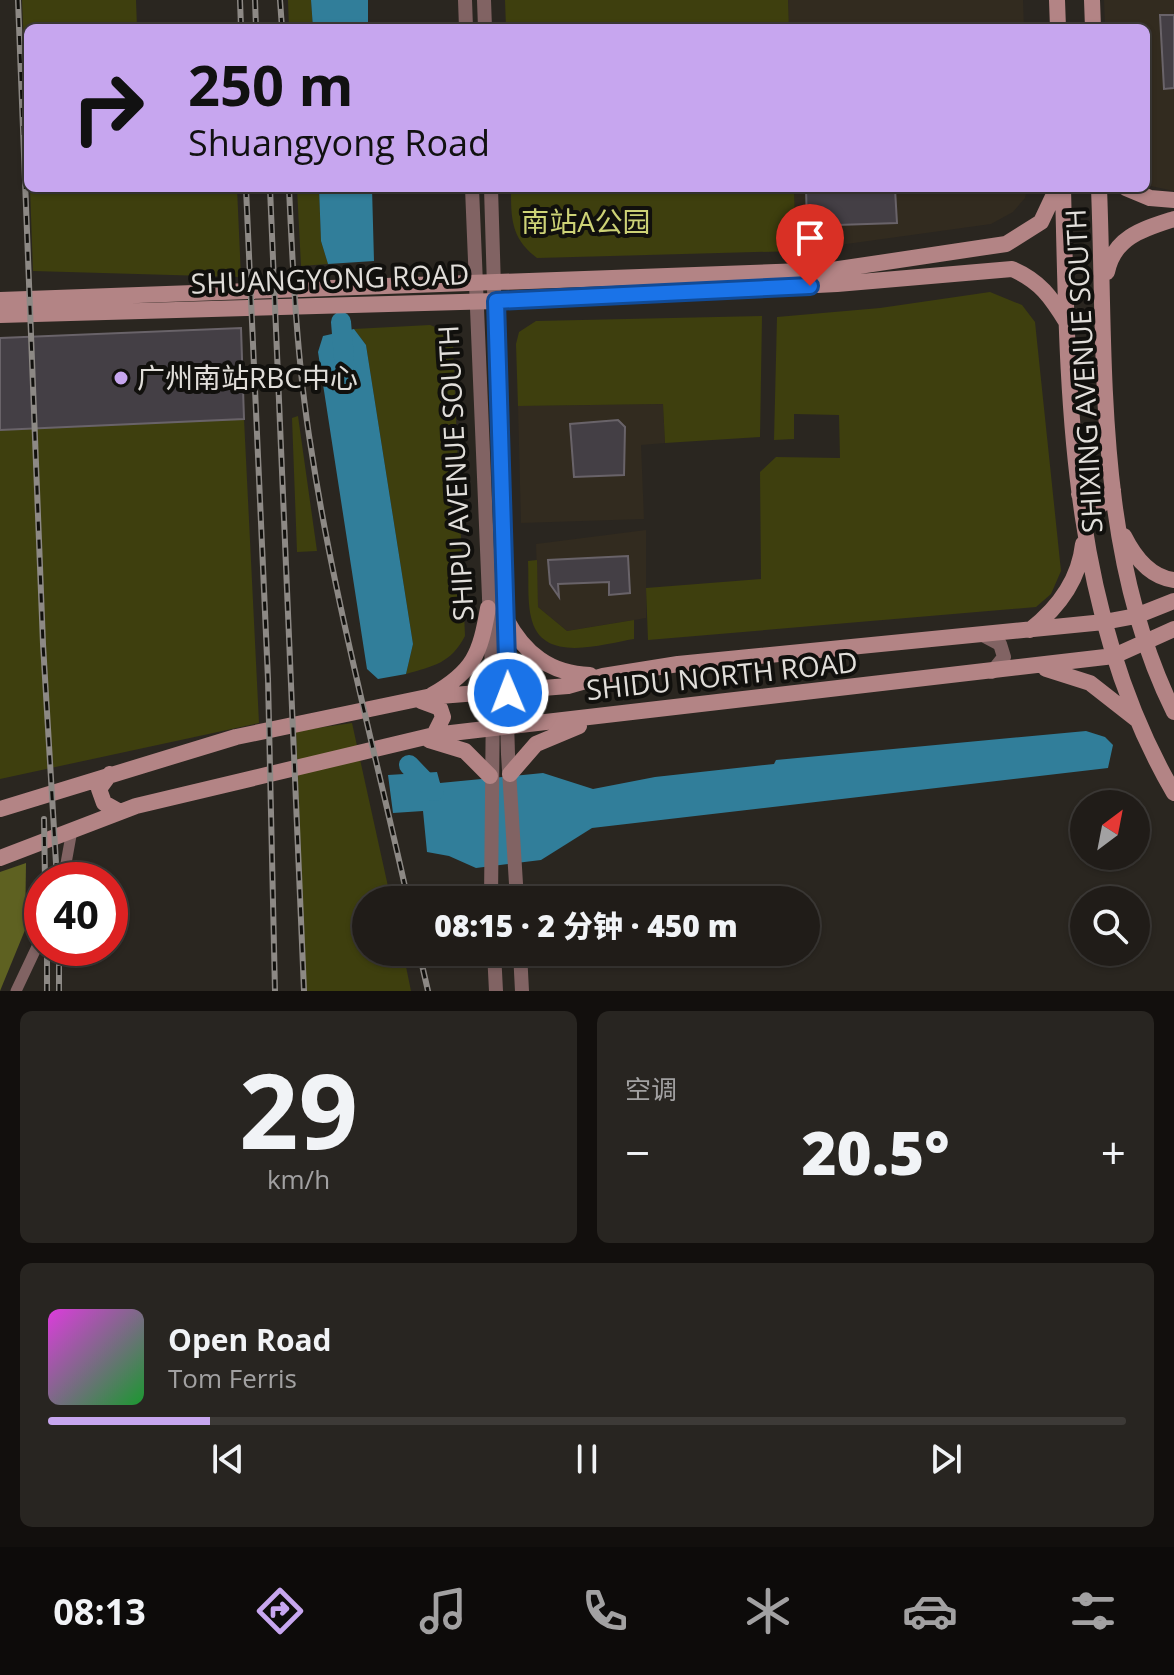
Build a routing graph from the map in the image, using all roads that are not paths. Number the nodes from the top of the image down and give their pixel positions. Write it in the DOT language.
graph roads {
  1 [pos="465,0"];
  2 [pos="484,0"];
  3 [pos="1057,0"];
  4 [pos="1092,0"];
  5 [pos="466,24"];
  6 [pos="485,24"];
  7 [pos="1058,24"];
  8 [pos="1093,24"];
  9 [pos="472,192"];
  10 [pos="491,192"];
  11 [pos="1055,192"];
  12 [pos="1063,192"];
  13 [pos="1099,192"];
  14 [pos="1136,192"];
  15 [pos="1174,200"];
  16 [pos="1174,219"];
  17 [pos="475,293"];
  18 [pos="496,293"];
  19 [pos="1103,294"];
  20 [pos="0,300"];
  21 [pos="0,315"];
  22 [pos="1067,323"];
  23 [pos="1113,490"];
  24 [pos="1079,494"];
  25 [pos="1083,523"];
  26 [pos="1117,523"];
  27 [pos="505,575"];
  28 [pos="486,579"];
  29 [pos="1174,580"];
  30 [pos="1174,601"];
  31 [pos="488,608"];
  32 [pos="1136,616"];
  33 [pos="506,619"];
  34 [pos="1104,622"];
  35 [pos="1174,629"];
  36 [pos="1029,631"];
  37 [pos="983,635"];
  38 [pos="1144,645"];
  39 [pos="1114,656"];
  40 [pos="1037,666"];
  41 [pos="992,672"];
  42 [pos="603,676"];
  43 [pos="568,686"];
  44 [pos="500,694"];
  45 [pos="421,699"];
  46 [pos="1174,712"];
  47 [pos="612,716"];
  48 [pos="575,719"];
  49 [pos="1137,719"];
  50 [pos="500,726"];
  51 [pos="427,736"];
  52 [pos="110,774"];
  53 [pos="510,774"];
  54 [pos="490,776"];
  55 [pos="1174,793"];
  56 [pos="0,809"];
  57 [pos="120,812"];
  58 [pos="72,830"];
  59 [pos="0,858"];
  60 [pos="66,862"];
  61 [pos="490,886"];
  62 [pos="516,886"];
  63 [pos="28,966"];
  64 [pos="495,966"];
  65 [pos="521,966"];
  66 [pos="16,991"];
  67 [pos="496,991"];
  68 [pos="522,991"];
  1 -- 5 [label="street"];
  2 -- 6 [label="street"];
  3 -- 7 [label="main road"];
  4 -- 8 [label="main road"];
  9 -- 17 [label="street, SHIPU AVENUE SOUTH"];
  10 -- 18 [label="street, SHIPU AVENUE SOUTH"];
  11 -- 18 [label="main road, SHUANGYONG ROAD"];
  12 -- 22 [label="main road, SHIXING AVENUE SOUTH"];
  13 -- 19 [label="main road, SHIXING AVENUE SOUTH"];
  14 -- 15 [label="main road"];
  16 -- 19 [label="main road"];
  17 -- 18 [label="main road, SHUANGYONG ROAD"];
  17 -- 20 [label="main road, SHUANGYONG ROAD"];
  17 -- 21 [label="main road, SHUANGYONG ROAD"];
  17 -- 28 [label="street, SHIPU AVENUE SOUTH"];
  18 -- 22 [label="main road, SHUANGYONG ROAD"];
  18 -- 27 [label="street, SHIPU AVENUE SOUTH"];
  19 -- 23 [label="main road, SHIXING AVENUE SOUTH"];
  22 -- 24 [label="main road, SHIXING AVENUE SOUTH"];
  23 -- 24 [label="main road"];
  23 -- 26 [label="main road, SHIXING AVENUE SOUTH"];
  24 -- 25 [label="main road, SHIXING AVENUE SOUTH"];
  25 -- 34 [label="main road, SHIXING AVENUE SOUTH"];
  25 -- 36 [label="main road"];
  26 -- 29 [label="main road"];
  26 -- 32 [label="main road, SHIXING AVENUE SOUTH"];
  27 -- 28 [label="street"];
  27 -- 33 [label="street, SHIPU AVENUE SOUTH"];
  28 -- 31 [label="street, SHIPU AVENUE SOUTH"];
  30 -- 32 [label="main road, SHIDU NORTH ROAD"];
  31 -- 44 [label="street, SHIPU AVENUE SOUTH"];
  31 -- 45 [label="main road"];
  32 -- 34 [label="main road, SHIDU NORTH ROAD"];
  32 -- 38 [label="main road, SHIXING AVENUE SOUTH"];
  33 -- 42 [label="main road"];
  33 -- 44 [label="street, SHIPU AVENUE SOUTH"];
  34 -- 36 [label="main road, SHIDU NORTH ROAD"];
  34 -- 39 [label="main road, SHIXING AVENUE SOUTH"];
  35 -- 38 [label="main road, SHIDU NORTH ROAD"];
  36 -- 37 [label="main road, SHIDU NORTH ROAD"];
  37 -- 41 [label="street"];
  37 -- 42 [label="main road, SHIDU NORTH ROAD"];
  38 -- 39 [label="main road, SHIDU NORTH ROAD"];
  38 -- 46 [label="main road, SHIXING AVENUE SOUTH"];
  39 -- 40 [label="main road, SHIDU NORTH ROAD"];
  39 -- 49 [label="main road, SHIXING AVENUE SOUTH"];
  40 -- 41 [label="main road, SHIDU NORTH ROAD"];
  40 -- 49 [label="main road"];
  41 -- 47 [label="main road, SHIDU NORTH ROAD"];
  42 -- 43 [label="main road"];
  43 -- 44 [label="main road"];
  43 -- 48 [label="main road"];
  44 -- 45 [label="main road"];
  44 -- 50 [label="street, SHIPU AVENUE SOUTH"];
  45 -- 51 [label="main road"];
  45 -- 52 [label="main road"];
  47 -- 48 [label="main road, SHIDU NORTH ROAD"];
  47 -- 53 [label="main road"];
  48 -- 50 [label="main road, SHIDU NORTH ROAD"];
  49 -- 55 [label="main road, SHIXING AVENUE SOUTH"];
  50 -- 51 [label="main road, SHIDU NORTH ROAD"];
  50 -- 53 [label="street, SHIPU AVENUE SOUTH"];
  50 -- 54 [label="street, SHIPU AVENUE SOUTH"];
  51 -- 54 [label="main road"];
  51 -- 57 [label="main road, SHIDU NORTH ROAD"];
  52 -- 56 [label="main road"];
  52 -- 57 [label="main road"];
  53 -- 54 [label="street"];
  53 -- 62 [label="street, SHIPU AVENUE SOUTH"];
  54 -- 61 [label="street, SHIPU AVENUE SOUTH"];
  57 -- 58 [label="main road, SHIDU NORTH ROAD"];
  58 -- 59 [label="main road, SHIDU NORTH ROAD"];
  58 -- 60 [label="street"];
  63 -- 66 [label="street"];
  64 -- 67 [label="street"];
  65 -- 68 [label="street"];
}
